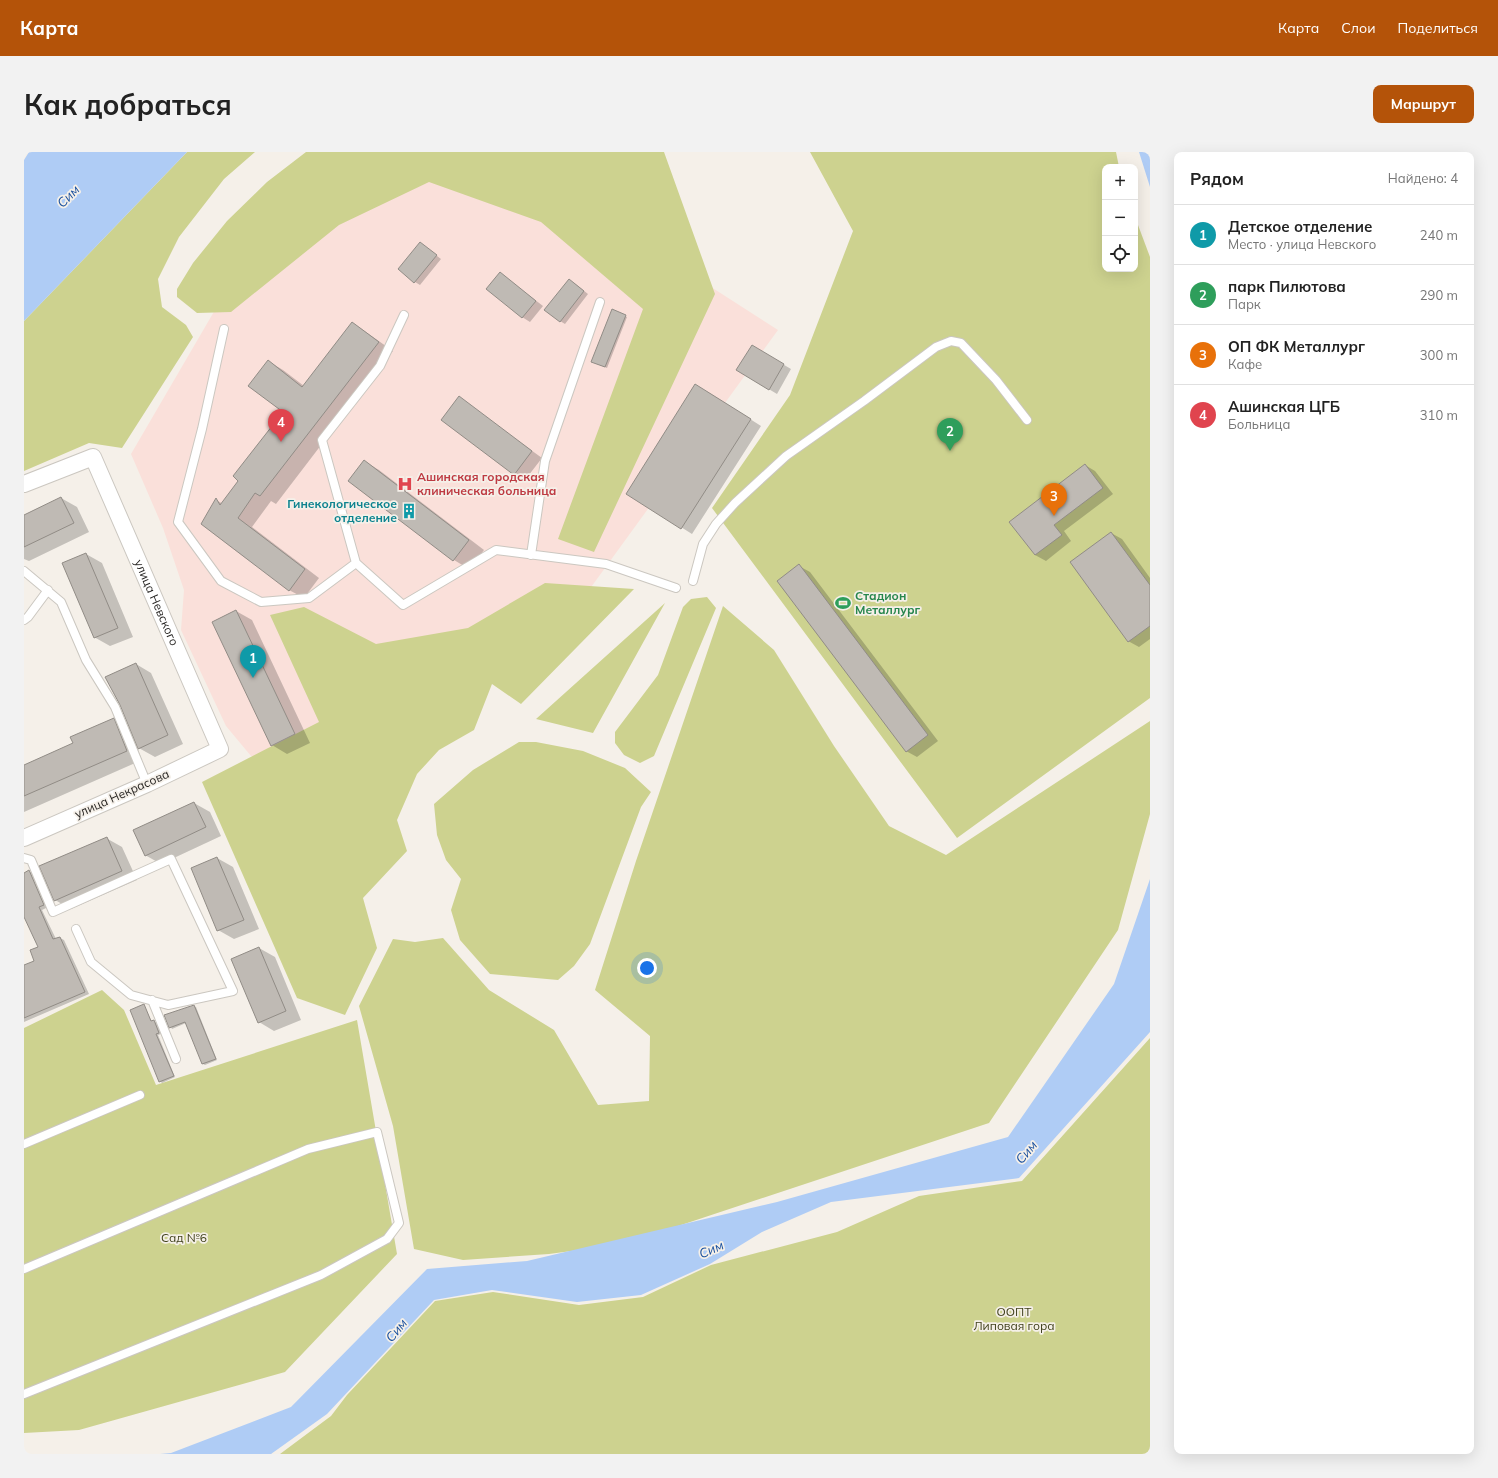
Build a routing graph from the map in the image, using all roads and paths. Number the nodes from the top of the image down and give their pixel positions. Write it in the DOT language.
graph roads {
  1 [pos="600,302"];
  2 [pos="404,315"];
  3 [pos="224,329"];
  4 [pos="1027,420"];
  5 [pos="24,484"];
  6 [pos="531,555"];
  7 [pos="356,563"];
  8 [pos="24,572"];
  9 [pos="693,581"];
  10 [pos="676,588"];
  11 [pos="48,590"];
  12 [pos="24,620"];
  13 [pos="220,749"];
  14 [pos="147,784"];
  15 [pos="24,838"];
  16 [pos="24,858"];
  17 [pos="76,929"];
  18 [pos="152,1000"];
  19 [pos="176,1059"];
  20 [pos="140,1094"];
  21 [pos="24,1144"];
  22 [pos="24,1269"];
  23 [pos="24,1394"];
  1 -- 6 [label="lane"];
  2 -- 7 [label="lane"];
  3 -- 7 [label="lane"];
  4 -- 9 [label="lane"];
  5 -- 13 [label="street, улица Невского"];
  6 -- 7 [label="lane"];
  6 -- 10 [label="lane"];
  8 -- 11 [label="lane"];
  11 -- 12 [label="lane"];
  11 -- 14 [label="lane"];
  13 -- 14 [label="street, улица Некрасова"];
  14 -- 15 [label="street, улица Некрасова"];
  16 -- 18 [label="lane"];
  17 -- 18 [label="lane"];
  18 -- 19 [label="lane"];
  20 -- 21 [label="lane"];
  22 -- 23 [label="lane"];
}
